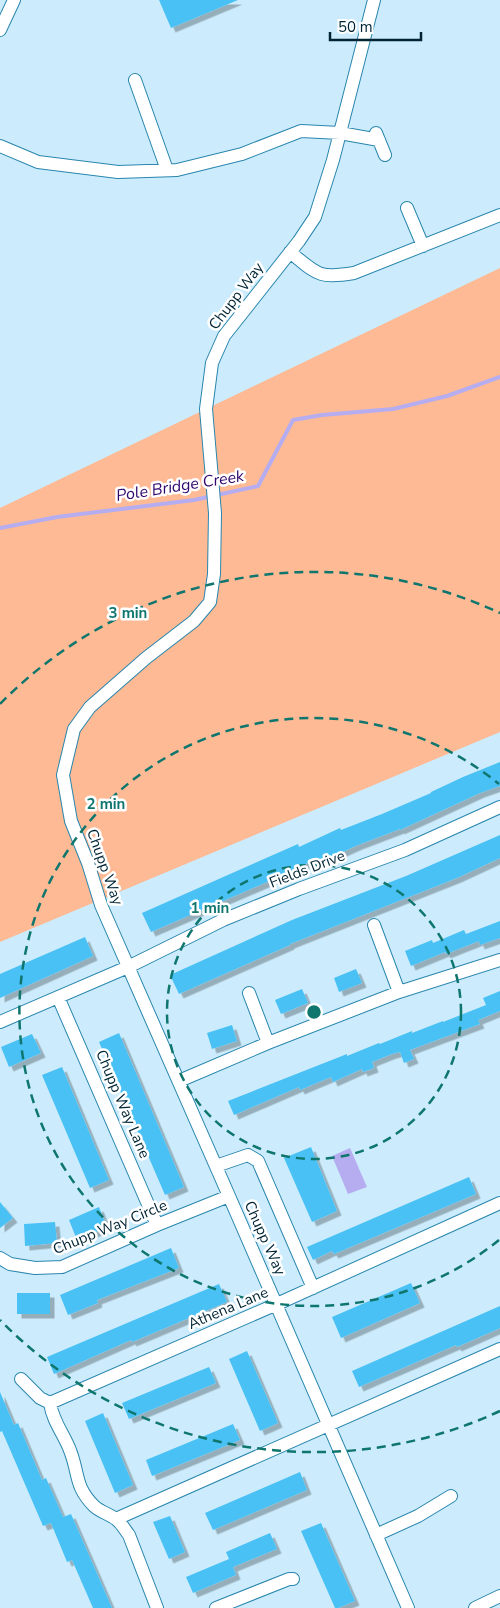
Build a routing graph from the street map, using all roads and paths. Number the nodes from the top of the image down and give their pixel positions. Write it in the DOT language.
graph roads {
  1 [pos="14,0"];
  2 [pos="374,0"];
  3 [pos="0,30"];
  4 [pos="135,80"];
  5 [pos="340,133"];
  6 [pos="0,146"];
  7 [pos="385,155"];
  8 [pos="167,170"];
  9 [pos="407,208"];
  10 [pos="500,215"];
  11 [pos="423,246"];
  12 [pos="290,252"];
  13 [pos="500,807"];
  14 [pos="374,925"];
  15 [pos="500,960"];
  16 [pos="128,967"];
  17 [pos="399,992"];
  18 [pos="249,993"];
  19 [pos="58,997"];
  20 [pos="0,1022"];
  21 [pos="268,1043"];
  22 [pos="179,1081"];
  23 [pos="216,1166"];
  24 [pos="229,1196"];
  25 [pos="500,1203"];
  26 [pos="157,1225"];
  27 [pos="0,1258"];
  28 [pos="313,1288"];
  29 [pos="277,1304"];
  30 [pos="500,1349"];
  31 [pos="21,1379"];
  32 [pos="50,1403"];
  33 [pos="328,1424"];
  34 [pos="451,1496"];
  35 [pos="116,1519"];
  36 [pos="376,1535"];
  37 [pos="293,1578"];
  38 [pos="500,1596"];
  39 [pos="157,1608"];
  40 [pos="216,1608"];
  41 [pos="408,1608"];
  42 [pos="475,1608"];
  1 -- 3 [label="street"];
  2 -- 5 [label="street, Chupp Way"];
  4 -- 8 [label="street"];
  5 -- 7 [label="street"];
  5 -- 8 [label="street"];
  5 -- 12 [label="street, Chupp Way"];
  6 -- 8 [label="street"];
  9 -- 11 [label="street"];
  10 -- 11 [label="street"];
  11 -- 12 [label="street"];
  12 -- 16 [label="street, Chupp Way"];
  13 -- 16 [label="street, Fields Drive"];
  14 -- 17 [label="street"];
  15 -- 17 [label="street"];
  16 -- 19 [label="street"];
  16 -- 22 [label="street, Chupp Way"];
  17 -- 21 [label="street"];
  18 -- 21 [label="street"];
  19 -- 20 [label="street"];
  19 -- 26 [label="street, Chupp Way Lane"];
  21 -- 22 [label="street"];
  22 -- 23 [label="street, Chupp Way"];
  23 -- 24 [label="street, Chupp Way"];
  23 -- 28 [label="street"];
  24 -- 26 [label="street, Chupp Way Circle"];
  24 -- 29 [label="street, Chupp Way"];
  25 -- 28 [label="street, Athena Lane"];
  26 -- 27 [label="street, Chupp Way Circle"];
  28 -- 29 [label="street, Athena Lane"];
  29 -- 32 [label="street, Athena Lane"];
  29 -- 33 [label="street, Chupp Way"];
  30 -- 33 [label="street"];
  31 -- 32 [label="street"];
  32 -- 35 [label="street"];
  33 -- 35 [label="street"];
  33 -- 36 [label="street, Chupp Way"];
  34 -- 36 [label="street"];
  35 -- 39 [label="street"];
  36 -- 41 [label="street, Chupp Way"];
  37 -- 40 [label="street"];
  38 -- 42 [label="street"];
}
